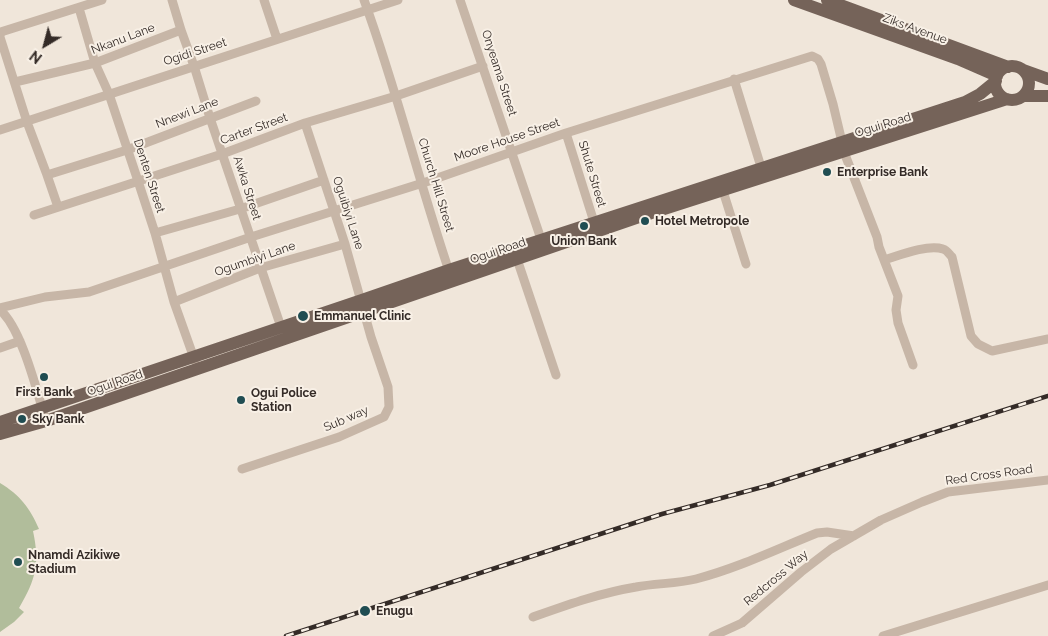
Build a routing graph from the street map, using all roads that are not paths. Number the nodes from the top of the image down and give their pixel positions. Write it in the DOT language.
graph roads {
  1 [pos="102,0"];
  2 [pos="172,0"];
  3 [pos="264,0"];
  4 [pos="398,0"];
  5 [pos="460,0"];
  6 [pos="794,0"];
  7 [pos="827,0"];
  8 [pos="366,5"];
  9 [pos="79,8"];
  10 [pos="181,30"];
  11 [pos="0,36"];
  12 [pos="277,39"];
  13 [pos="95,63"];
  14 [pos="194,66"];
  15 [pos="483,66"];
  16 [pos="1008,67"];
  17 [pos="1023,70"];
  18 [pos="996,79"];
  19 [pos="1048,79"];
  20 [pos="734,80"];
  21 [pos="15,82"];
  22 [pos="109,94"];
  23 [pos="396,96"];
  24 [pos="1023,96"];
  25 [pos="1048,96"];
  26 [pos="1007,99"];
  27 [pos="256,101"];
  28 [pos="210,118"];
  29 [pos="27,122"];
  30 [pos="305,123"];
  31 [pos="0,130"];
  32 [pos="566,133"];
  33 [pos="843,147"];
  34 [pos="127,150"];
  35 [pos="511,152"];
  36 [pos="222,154"];
  37 [pos="761,167"];
  38 [pos="48,175"];
  39 [pos="324,180"];
  40 [pos="138,181"];
  41 [pos="421,183"];
  42 [pos="723,191"];
  43 [pos="58,207"];
  44 [pos="240,209"];
  45 [pos="334,212"];
  46 [pos="34,215"];
  47 [pos="594,222"];
  48 [pos="155,233"];
  49 [pos="250,237"];
  50 [pos="541,240"];
  51 [pos="345,244"];
  52 [pos="517,259"];
  53 [pos="884,260"];
  54 [pos="746,264"];
  55 [pos="165,267"];
  56 [pos="260,268"];
  57 [pos="451,276"];
  58 [pos="174,302"];
  59 [pos="363,306"];
  60 [pos="0,309"];
  61 [pos="281,327"];
  62 [pos="1048,339"];
  63 [pos="20,341"];
  64 [pos="0,348"];
  65 [pos="193,356"];
  66 [pos="913,365"];
  67 [pos="197,369"];
  68 [pos="556,375"];
  69 [pos="42,408"];
  70 [pos="46,421"];
  71 [pos="0,422"];
  72 [pos="0,434"];
  73 [pos="242,469"];
  74 [pos="1048,480"];
  75 [pos="854,536"];
  76 [pos="1048,585"];
  77 [pos="533,617"];
  78 [pos="713,636"];
  79 [pos="883,636"];
  1 -- 9 [label="street"];
  2 -- 10 [label="street, Awka Street"];
  3 -- 12 [label="street"];
  4 -- 8 [label="street, Ogidi Street"];
  5 -- 15 [label="street, Onyeama Street"];
  6 -- 18 [label="main road, Ziks Avenue"];
  7 -- 16 [label="main road, Ziks Avenue"];
  8 -- 12 [label="street, Ogidi Street"];
  8 -- 23 [label="street, Church Hill Street"];
  9 -- 11 [label="street"];
  9 -- 13 [label="street, Denten Street"];
  10 -- 13 [label="street, Nkanu Lane"];
  10 -- 14 [label="street, Awka Street"];
  11 -- 21 [label="street"];
  12 -- 14 [label="street, Ogidi Street"];
  13 -- 21 [label="street, Nkanu Lane"];
  13 -- 22 [label="street, Denten Street"];
  14 -- 22 [label="street, Ogidi Street"];
  14 -- 28 [label="street, Awka Street"];
  15 -- 23 [label="street, Carter Street"];
  15 -- 35 [label="street, Onyeama Street"];
  16 -- 17 [label="main road"];
  16 -- 18 [label="main road"];
  17 -- 19 [label="main road"];
  17 -- 24 [label="main road"];
  18 -- 26 [label="main road"];
  18 -- 33 [label="main road, Ogui Road"];
  20 -- 32 [label="street, Moore House Street"];
  20 -- 33 [label="street, Moore House Street"];
  20 -- 37 [label="street"];
  21 -- 29 [label="street"];
  22 -- 29 [label="street, Ogidi Street"];
  22 -- 34 [label="street, Denten Street"];
  23 -- 30 [label="street, Carter Street"];
  23 -- 41 [label="street, Church Hill Street"];
  24 -- 25 [label="main road"];
  24 -- 26 [label="main road"];
  26 -- 33 [label="main road, Ogui Road"];
  27 -- 28 [label="street, Nnewi Lane"];
  28 -- 34 [label="street, Nnewi Lane"];
  28 -- 36 [label="street, Awka Street"];
  29 -- 31 [label="street, Ogidi Street"];
  29 -- 38 [label="street"];
  30 -- 36 [label="street, Carter Street"];
  30 -- 39 [label="street, Oguibiyi Lane"];
  32 -- 35 [label="street, Moore House Street"];
  32 -- 47 [label="street, Shute Street"];
  33 -- 37 [label="main road, Ogui Road"];
  33 -- 42 [label="main road, Ogui Road"];
  33 -- 53 [label="street"];
  34 -- 38 [label="street, Nnewi Lane"];
  34 -- 40 [label="street, Denten Street"];
  35 -- 41 [label="street, Moore House Street"];
  35 -- 50 [label="street, Onyeama Street"];
  36 -- 40 [label="street, Carter Street"];
  36 -- 44 [label="street, Awka Street"];
  37 -- 47 [label="main road, Ogui Road"];
  38 -- 43 [label="street"];
  39 -- 44 [label="street"];
  39 -- 45 [label="street, Oguibiyi Lane"];
  40 -- 43 [label="street, Carter Street"];
  40 -- 48 [label="street, Denten Street"];
  41 -- 45 [label="street, Moore House Street"];
  41 -- 57 [label="street, Church Hill Street"];
  42 -- 52 [label="main road, Ogui Road"];
  42 -- 54 [label="street"];
  43 -- 46 [label="street, Carter Street"];
  44 -- 48 [label="street"];
  44 -- 49 [label="street, Awka Street"];
  45 -- 49 [label="street, Moore House Street"];
  45 -- 51 [label="street, Oguibiyi Lane"];
  47 -- 50 [label="main road, Ogui Road"];
  48 -- 55 [label="street, Denten Street"];
  49 -- 55 [label="street, Moore House Street"];
  49 -- 56 [label="street, Awka Street"];
  50 -- 57 [label="main road, Ogui Road"];
  51 -- 56 [label="street, Ogumbiyi Lane"];
  51 -- 59 [label="street, Oguibiyi Lane"];
  52 -- 57 [label="main road, Ogui Road"];
  52 -- 68 [label="street"];
  53 -- 62 [label="street"];
  53 -- 66 [label="street"];
  55 -- 58 [label="street, Denten Street"];
  55 -- 60 [label="street"];
  56 -- 58 [label="street, Ogumbiyi Lane"];
  56 -- 61 [label="street, Awka Street"];
  57 -- 59 [label="main road, Ogui Road"];
  58 -- 65 [label="street, Denten Street"];
  59 -- 61 [label="main road, Ogui Road"];
  59 -- 67 [label="main road, Ogui Road"];
  59 -- 73 [label="street, Sub way"];
  60 -- 63 [label="street"];
  61 -- 65 [label="main road, Ogui Road"];
  63 -- 64 [label="street"];
  63 -- 69 [label="street"];
  65 -- 67 [label="street, Denten Street"];
  65 -- 69 [label="main road, Ogui Road"];
  67 -- 70 [label="main road, Ogui Road"];
  69 -- 70 [label="street"];
  69 -- 71 [label="main road, Ogui Road"];
  70 -- 72 [label="main road, Ogui Road"];
  74 -- 75 [label="street, Red Cross Road"];
  75 -- 77 [label="street"];
  75 -- 78 [label="street, Redcross Way"];
  76 -- 79 [label="street"];
}
